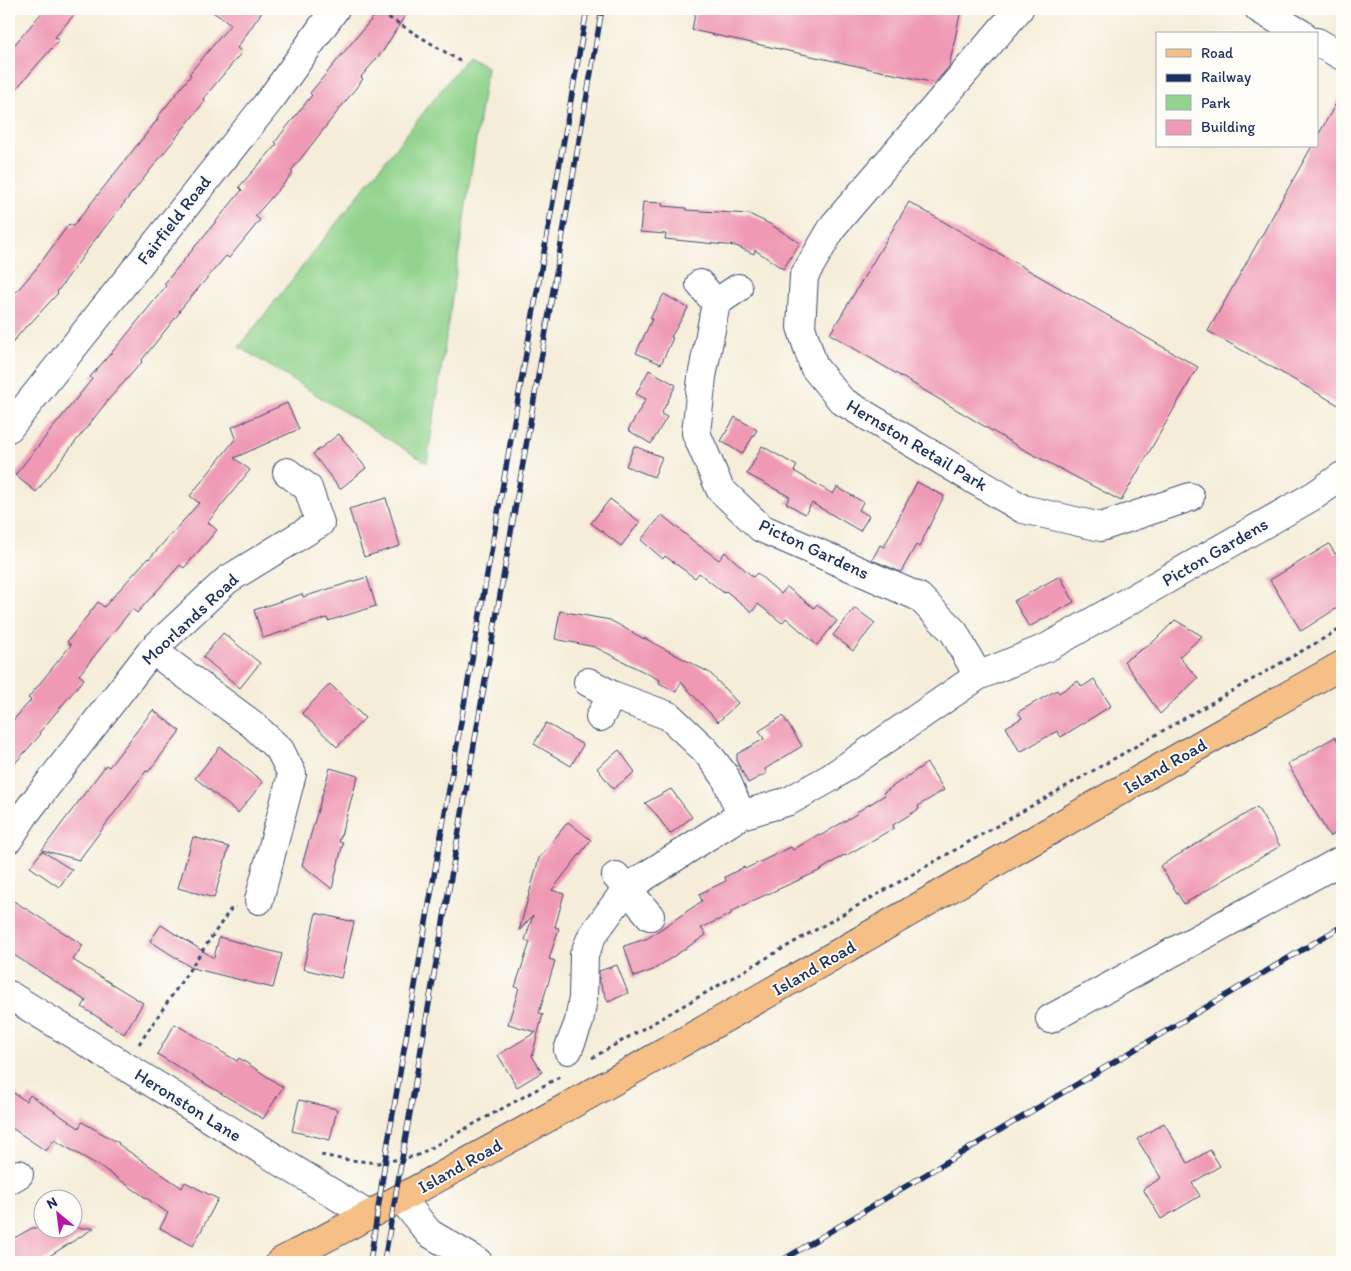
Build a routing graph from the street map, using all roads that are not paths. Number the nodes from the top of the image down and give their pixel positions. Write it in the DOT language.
graph roads {
  1 [pos="335,9"];
  2 [pos="1018,9"];
  3 [pos="1259,9"];
  4 [pos="1299,32"];
  5 [pos="1318,43"];
  6 [pos="1342,56"];
  7 [pos="718,291"];
  8 [pos="9,428"];
  9 [pos="287,472"];
  10 [pos="1342,476"];
  11 [pos="1190,497"];
  12 [pos="152,650"];
  13 [pos="1342,665"];
  14 [pos="978,676"];
  15 [pos="588,682"];
  16 [pos="741,815"];
  17 [pos="9,839"];
  18 [pos="1342,860"];
  19 [pos="621,881"];
  20 [pos="259,900"];
  21 [pos="650,916"];
  22 [pos="9,994"];
  23 [pos="1050,1019"];
  24 [pos="574,1061"];
  25 [pos="402,1199"];
  26 [pos="368,1215"];
  27 [pos="280,1262"];
  28 [pos="478,1262"];
  1 -- 8 [label="street, Fairfield Road"];
  2 -- 11 [label="street, Hernston Retail Park"];
  3 -- 4 [label="street"];
  5 -- 6 [label="street"];
  7 -- 14 [label="street, Picton Gardens"];
  9 -- 12 [label="street, Moorlands Road"];
  10 -- 14 [label="street, Picton Gardens"];
  12 -- 17 [label="street, Moorlands Road"];
  12 -- 20 [label="street"];
  13 -- 25 [label="main road, Island Road"];
  14 -- 16 [label="street, Picton Gardens"];
  15 -- 16 [label="street"];
  16 -- 19 [label="street, Picton Gardens"];
  18 -- 23 [label="street"];
  19 -- 21 [label="street"];
  19 -- 24 [label="street"];
  22 -- 26 [label="street, Heronston Lane"];
  25 -- 26 [label="main road, Island Road"];
  25 -- 28 [label="street"];
  26 -- 27 [label="main road, Island Road"];
}
